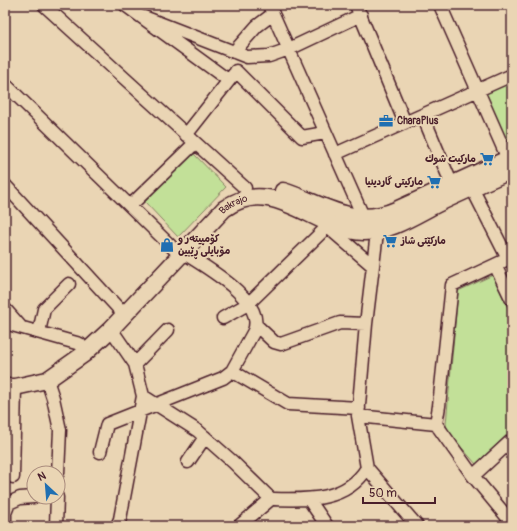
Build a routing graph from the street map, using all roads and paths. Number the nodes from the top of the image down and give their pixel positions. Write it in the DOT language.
graph roads {
  1 [pos="44,5"];
  2 [pos="125,5"];
  3 [pos="440,5"];
  4 [pos="271,9"];
  5 [pos="358,10"];
  6 [pos="144,17"];
  7 [pos="289,49"];
  8 [pos="234,52"];
  9 [pos="247,57"];
  10 [pos="512,75"];
  11 [pos="232,76"];
  12 [pos="5,84"];
  13 [pos="477,92"];
  14 [pos="423,116"];
  15 [pos="405,123"];
  16 [pos="326,133"];
  17 [pos="190,139"];
  18 [pos="335,154"];
  19 [pos="511,162"];
  20 [pos="5,185"];
  21 [pos="452,185"];
  22 [pos="245,188"];
  23 [pos="472,188"];
  24 [pos="130,206"];
  25 [pos="329,225"];
  26 [pos="373,228"];
  27 [pos="180,251"];
  28 [pos="510,258"];
  29 [pos="495,264"];
  30 [pos="373,266"];
  31 [pos="69,284"];
  32 [pos="512,300"];
  33 [pos="248,304"];
  34 [pos="118,308"];
  35 [pos="5,309"];
  36 [pos="223,318"];
  37 [pos="5,323"];
  38 [pos="366,324"];
  39 [pos="256,325"];
  40 [pos="20,326"];
  41 [pos="111,329"];
  42 [pos="168,330"];
  43 [pos="39,332"];
  44 [pos="80,344"];
  45 [pos="135,364"];
  46 [pos="232,370"];
  47 [pos="47,380"];
  48 [pos="8,384"];
  49 [pos="143,396"];
  50 [pos="156,404"];
  51 [pos="141,410"];
  52 [pos="358,412"];
  53 [pos="436,424"];
  54 [pos="205,437"];
  55 [pos="512,440"];
  56 [pos="100,452"];
  57 [pos="188,462"];
  58 [pos="58,465"];
  59 [pos="367,468"];
  60 [pos="13,476"];
  61 [pos="473,476"];
  62 [pos="26,498"];
  63 [pos="271,499"];
  64 [pos="310,500"];
  65 [pos="57,505"];
  66 [pos="512,523"];
  67 [pos="244,524"];
  68 [pos="5,526"];
  69 [pos="56,526"];
  70 [pos="117,526"];
  71 [pos="327,526"];
  72 [pos="417,526"];
  1 -- 17 [label="street"];
  2 -- 6 [label="street"];
  3 -- 13 [label="street"];
  4 -- 7 [label="street"];
  4 -- 8 [label="street"];
  5 -- 7 [label="street"];
  5 -- 15 [label="street"];
  6 -- 8 [label="street"];
  6 -- 11 [label="street"];
  7 -- 9 [label="street"];
  7 -- 16 [label="street"];
  8 -- 9 [label="street"];
  9 -- 11 [label="street"];
  10 -- 13 [label="street"];
  11 -- 16 [label="street"];
  11 -- 17 [label="street"];
  12 -- 24 [label="street"];
  13 -- 14 [label="street"];
  13 -- 19 [label="street"];
  14 -- 15 [label="street"];
  14 -- 21 [label="street"];
  15 -- 18 [label="street"];
  16 -- 18 [label="street"];
  17 -- 22 [label="street"];
  17 -- 24 [label="street"];
  18 -- 26 [label="street"];
  19 -- 21 [label="street, Bakrajo"];
  19 -- 23 [label="street, Bakrajo"];
  20 -- 34 [label="street"];
  21 -- 26 [label="street, Bakrajo"];
  22 -- 26 [label="street, Bakrajo"];
  22 -- 27 [label="street, Bakrajo"];
  23 -- 26 [label="street, Bakrajo"];
  23 -- 28 [label="street"];
  24 -- 27 [label="street"];
  25 -- 26 [label="street, Bakrajo"];
  25 -- 27 [label="street, Bakrajo"];
  25 -- 30 [label="street"];
  25 -- 33 [label="street"];
  26 -- 30 [label="street"];
  27 -- 33 [label="street"];
  27 -- 34 [label="street, Bakrajo"];
  27 -- 41 [label="street, Bakrajo"];
  28 -- 29 [label="street"];
  29 -- 32 [label="street"];
  29 -- 53 [label="street"];
  30 -- 38 [label="street"];
  31 -- 43 [label="street"];
  33 -- 36 [label="street"];
  33 -- 39 [label="street"];
  34 -- 44 [label="street, Bakrajo"];
  35 -- 40 [label="street"];
  37 -- 40 [label="street"];
  38 -- 39 [label="street"];
  38 -- 52 [label="street"];
  39 -- 46 [label="street"];
  40 -- 43 [label="street"];
  41 -- 45 [label="street"];
  41 -- 47 [label="street, Bakrajo"];
  42 -- 45 [label="street"];
  43 -- 44 [label="street"];
  44 -- 48 [label="street, Bakrajo"];
  45 -- 49 [label="street"];
  46 -- 50 [label="street"];
  46 -- 52 [label="street"];
  47 -- 48 [label="street, Bakrajo"];
  47 -- 58 [label="street"];
  48 -- 60 [label="street"];
  49 -- 50 [label="street"];
  49 -- 51 [label="street"];
  50 -- 51 [label="street"];
  50 -- 54 [label="street"];
  51 -- 56 [label="street"];
  51 -- 70 [label="street"];
  52 -- 53 [label="street"];
  52 -- 59 [label="street"];
  53 -- 61 [label="street"];
  54 -- 57 [label="street"];
  54 -- 63 [label="street"];
  55 -- 61 [label="street"];
  59 -- 64 [label="street"];
  59 -- 72 [label="street"];
  61 -- 66 [label="street"];
  62 -- 68 [label="street"];
  63 -- 64 [label="street"];
  63 -- 67 [label="street"];
  64 -- 71 [label="street"];
  65 -- 69 [label="street"];
}
